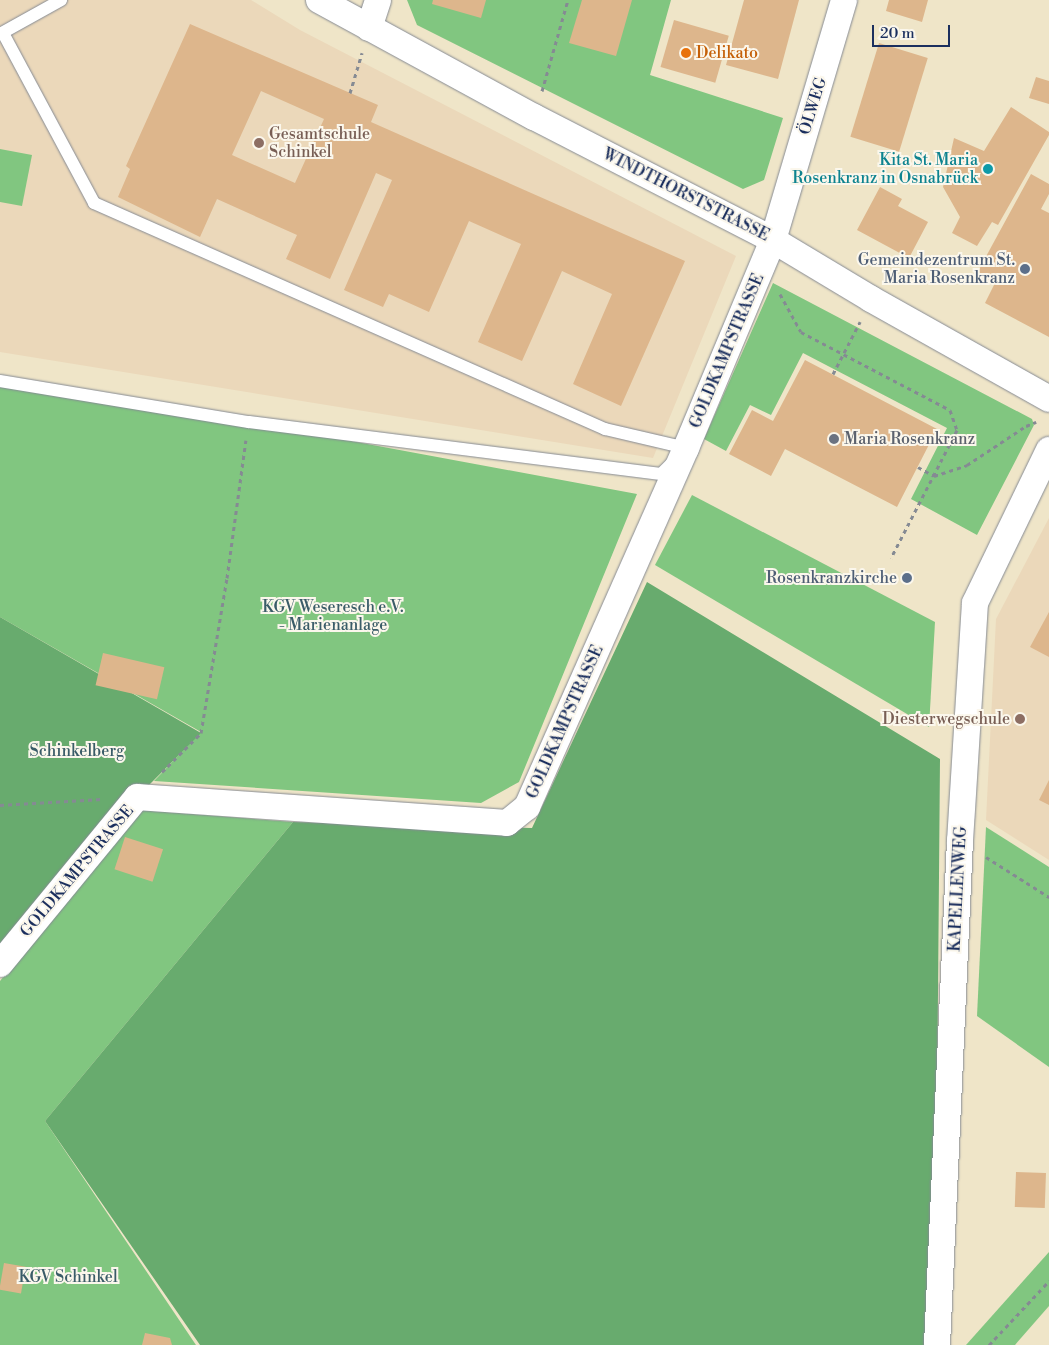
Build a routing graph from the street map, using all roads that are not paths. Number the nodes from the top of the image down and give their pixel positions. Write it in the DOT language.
graph roads {
  1 [pos="61,0"];
  2 [pos="319,0"];
  3 [pos="378,0"];
  4 [pos="844,0"];
  5 [pos="369,28"];
  6 [pos="2,34"];
  7 [pos="773,240"];
  8 [pos="0,380"];
  9 [pos="1045,409"];
  10 [pos="686,448"];
  11 [pos="1049,450"];
  12 [pos="0,964"];
  13 [pos="937,1345"];
  1 -- 6 [label="lane"];
  2 -- 5 [label="street, WINDTHORSTSTRASSE"];
  3 -- 5 [label="street"];
  4 -- 7 [label="street, ÖLWEG"];
  5 -- 7 [label="street, WINDTHORSTSTRASSE"];
  6 -- 10 [label="lane"];
  7 -- 9 [label="street, WINDTHORSTSTRASSE"];
  7 -- 10 [label="street, GOLDKAMPSTRASSE"];
  8 -- 10 [label="lane"];
  10 -- 12 [label="street, GOLDKAMPSTRASSE"];
  11 -- 13 [label="street, KAPELLENWEG"];
}
